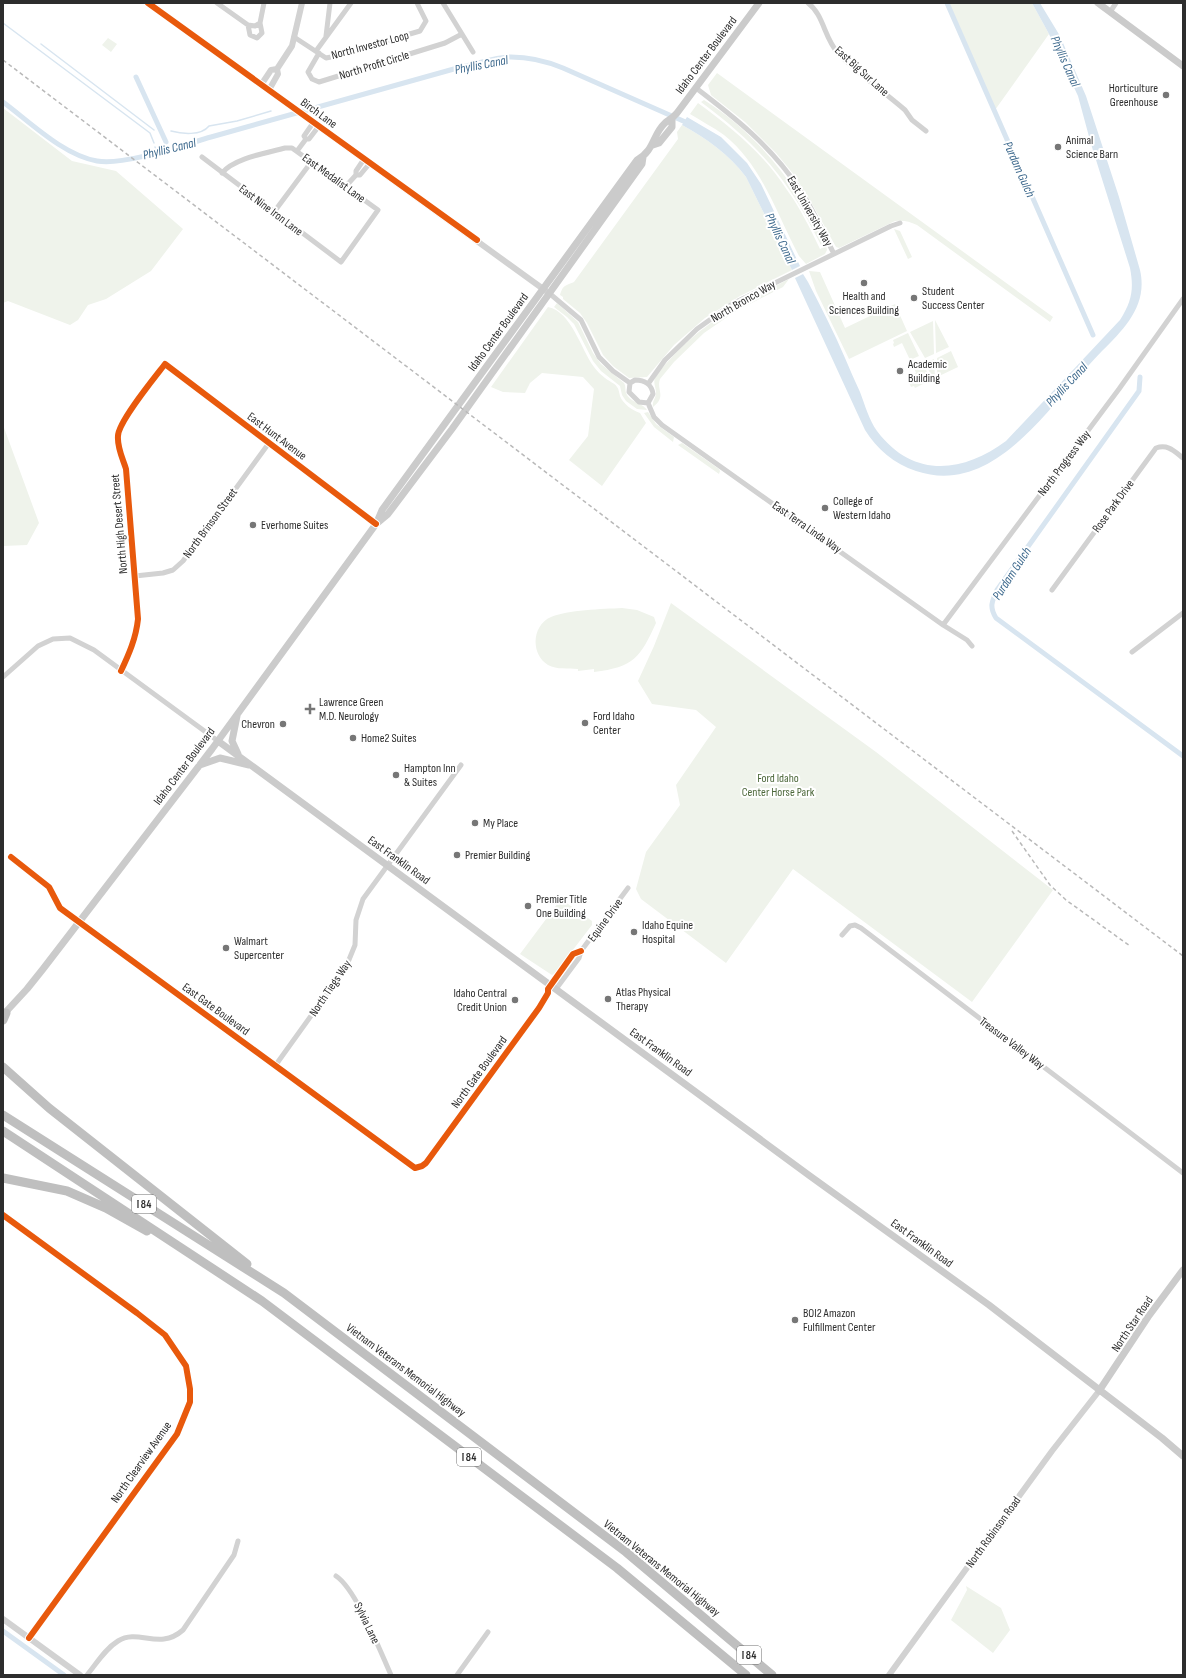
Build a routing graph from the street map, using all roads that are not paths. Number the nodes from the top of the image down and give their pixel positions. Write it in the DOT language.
graph roads {
  1 [pos="148,3"];
  2 [pos="217,3"];
  3 [pos="264,3"];
  4 [pos="302,3"];
  5 [pos="330,3"];
  6 [pos="351,3"];
  7 [pos="417,3"];
  8 [pos="443,3"];
  9 [pos="759,3"];
  10 [pos="808,3"];
  11 [pos="1098,3"];
  12 [pos="1116,3"];
  13 [pos="1110,12"];
  14 [pos="260,23"];
  15 [pos="248,25"];
  16 [pos="462,34"];
  17 [pos="294,37"];
  18 [pos="326,37"];
  19 [pos="318,52"];
  20 [pos="473,52"];
  21 [pos="1183,66"];
  22 [pos="277,69"];
  23 [pos="260,85"];
  24 [pos="696,88"];
  25 [pos="269,90"];
  26 [pos="316,124"];
  27 [pos="926,131"];
  28 [pos="297,150"];
  29 [pos="202,157"];
  30 [pos="643,157"];
  31 [pos="312,161"];
  32 [pos="367,161"];
  33 [pos="222,173"];
  34 [pos="346,186"];
  35 [pos="274,212"];
  36 [pos="900,224"];
  37 [pos="834,254"];
  38 [pos="341,262"];
  39 [pos="543,288"];
  40 [pos="549,293"];
  41 [pos="1183,299"];
  42 [pos="165,364"];
  43 [pos="630,384"];
  44 [pos="648,384"];
  45 [pos="648,403"];
  46 [pos="269,443"];
  47 [pos="1183,458"];
  48 [pos="376,524"];
  49 [pos="135,576"];
  50 [pos="1052,590"];
  51 [pos="1183,613"];
  52 [pos="943,625"];
  53 [pos="972,646"];
  54 [pos="1132,652"];
  55 [pos="121,671"];
  56 [pos="3,677"];
  57 [pos="239,712"];
  58 [pos="218,741"];
  59 [pos="240,757"];
  60 [pos="199,765"];
  61 [pos="249,765"];
  62 [pos="461,765"];
  63 [pos="12,857"];
  64 [pos="387,864"];
  65 [pos="628,888"];
  66 [pos="79,922"];
  67 [pos="842,935"];
  68 [pos="553,987"];
  69 [pos="4,1016"];
  70 [pos="275,1066"];
  71 [pos="4,1067"];
  72 [pos="3,1115"];
  73 [pos="3,1131"];
  74 [pos="418,1168"];
  75 [pos="1183,1173"];
  76 [pos="3,1178"];
  77 [pos="3,1215"];
  78 [pos="184,1249"];
  79 [pos="1183,1270"];
  80 [pos="284,1293"];
  81 [pos="1099,1391"];
  82 [pos="1183,1456"];
  83 [pos="238,1541"];
  84 [pos="336,1576"];
  85 [pos="3,1619"];
  86 [pos="488,1632"];
  87 [pos="29,1638"];
  88 [pos="80,1675"];
  89 [pos="87,1675"];
  90 [pos="391,1675"];
  91 [pos="457,1675"];
  92 [pos="746,1675"];
  93 [pos="772,1675"];
  94 [pos="889,1675"];
  1 -- 23 [label="street, Birch Lane"];
  2 -- 15 [label="street"];
  3 -- 14 [label="street"];
  4 -- 17 [label="street"];
  5 -- 18 [label="street"];
  6 -- 18 [label="street"];
  7 -- 19 [label="street, North Investor Loop"];
  8 -- 16 [label="street"];
  9 -- 24 [label="main road, Idaho Center Boulevard"];
  10 -- 27 [label="street, East Big Sur Lane"];
  11 -- 13 [label="main road"];
  12 -- 13 [label="street"];
  13 -- 21 [label="main road"];
  14 -- 15 [label="street"];
  14 -- 15 [label="street"];
  16 -- 19 [label="street, North Profit Circle"];
  16 -- 20 [label="street"];
  17 -- 19 [label="street, North Investor Loop"];
  17 -- 22 [label="street"];
  18 -- 19 [label="street"];
  22 -- 23 [label="street"];
  22 -- 25 [label="street"];
  23 -- 25 [label="street, Birch Lane"];
  24 -- 30 [label="main road, Idaho Center Boulevard"];
  24 -- 37 [label="street, East University Way"];
  25 -- 26 [label="street, Birch Lane"];
  26 -- 28 [label="street"];
  26 -- 32 [label="street, Birch Lane"];
  28 -- 31 [label="street, East Medalist Lane"];
  28 -- 33 [label="street, East Medalist Lane"];
  29 -- 33 [label="street, East Nine Iron Lane"];
  30 -- 39 [label="main road, Idaho Center Boulevard"];
  30 -- 40 [label="main road, Idaho Center Boulevard"];
  31 -- 34 [label="street, East Medalist Lane"];
  31 -- 35 [label="street"];
  32 -- 34 [label="street"];
  32 -- 39 [label="street, Birch Lane"];
  33 -- 35 [label="street, East Nine Iron Lane"];
  34 -- 38 [label="street, East Medalist Lane"];
  35 -- 38 [label="street, East Nine Iron Lane"];
  36 -- 37 [label="street, North Bronco Way"];
  37 -- 44 [label="street, North Bronco Way"];
  39 -- 40 [label="street, Birch Lane"];
  39 -- 48 [label="main road, Idaho Center Boulevard"];
  40 -- 43 [label="street"];
  40 -- 48 [label="main road, Idaho Center Boulevard"];
  41 -- 52 [label="street, North Progress Way"];
  42 -- 46 [label="street, East Hunt Avenue"];
  42 -- 49 [label="street, North High Desert Street"];
  43 -- 44 [label="street"];
  43 -- 45 [label="street"];
  44 -- 45 [label="street"];
  45 -- 52 [label="street, East Terra Linda Way"];
  46 -- 48 [label="street, East Hunt Avenue"];
  46 -- 49 [label="street, North Brinson Street"];
  47 -- 50 [label="street, Rose Park Drive"];
  48 -- 57 [label="main road, Idaho Center Boulevard"];
  49 -- 55 [label="street, North High Desert Street"];
  51 -- 54 [label="street"];
  52 -- 53 [label="street, East Terra Linda Way"];
  55 -- 56 [label="street, East Franklin Road"];
  55 -- 58 [label="street, East Franklin Road"];
  57 -- 58 [label="main road, Idaho Center Boulevard"];
  57 -- 59 [label="main road"];
  58 -- 59 [label="main road, East Franklin Road"];
  58 -- 60 [label="main road, Idaho Center Boulevard"];
  59 -- 61 [label="main road, East Franklin Road"];
  60 -- 61 [label="main road"];
  60 -- 66 [label="main road, Idaho Center Boulevard"];
  61 -- 64 [label="main road, East Franklin Road"];
  62 -- 64 [label="street, North Tiegs Way"];
  63 -- 66 [label="street, East Gate Boulevard"];
  64 -- 68 [label="main road, East Franklin Road"];
  64 -- 70 [label="street, North Tiegs Way"];
  65 -- 68 [label="street, Equine Drive"];
  66 -- 69 [label="main road, Idaho Center Boulevard"];
  66 -- 70 [label="street, East Gate Boulevard"];
  67 -- 75 [label="street, Treasure Valley Way"];
  68 -- 74 [label="street, North Gate Boulevard"];
  68 -- 81 [label="main road, East Franklin Road"];
  70 -- 74 [label="street, East Gate Boulevard"];
  71 -- 80 [label="highway"];
  72 -- 80 [label="highway, Vietnam Veterans Memorial Highway / I 84"];
  73 -- 78 [label="highway, I 84"];
  76 -- 78 [label="highway"];
  77 -- 87 [label="street, North Clearview Avenue"];
  78 -- 92 [label="highway, I 84"];
  79 -- 81 [label="main road, North Star Road"];
  80 -- 93 [label="highway, Vietnam Veterans Memorial Highway / I 84"];
  81 -- 82 [label="main road, East Franklin Road"];
  81 -- 94 [label="street, North Robinson Road"];
  83 -- 89 [label="street"];
  84 -- 90 [label="street, Sylvia Lane"];
  85 -- 87 [label="street"];
  86 -- 91 [label="street"];
  87 -- 88 [label="street"];
}
